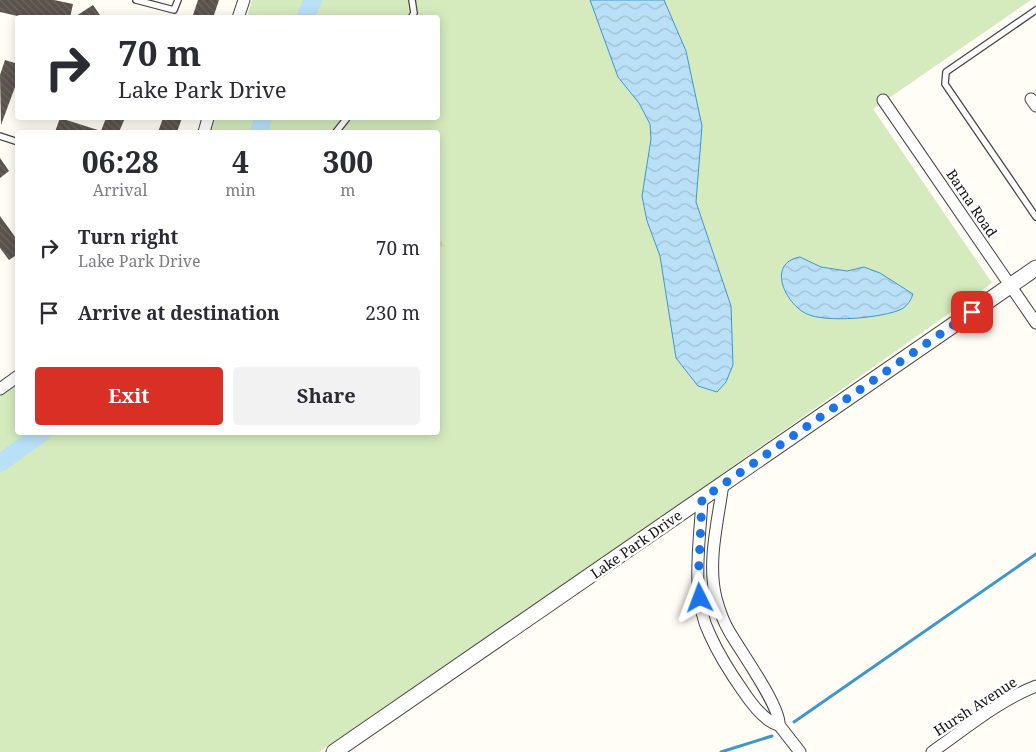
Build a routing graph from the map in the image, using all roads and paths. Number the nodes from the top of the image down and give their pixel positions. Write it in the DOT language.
graph roads {
  1 [pos="136,0"];
  2 [pos="178,0"];
  3 [pos="244,0"];
  4 [pos="412,0"];
  5 [pos="1036,10"];
  6 [pos="239,15"];
  7 [pos="413,15"];
  8 [pos="883,100"];
  9 [pos="345,120"];
  10 [pos="338,130"];
  11 [pos="0,136"];
  12 [pos="15,141"];
  13 [pos="1036,217"];
  14 [pos="1036,268"];
  15 [pos="1010,286"];
  16 [pos="1036,323"];
  17 [pos="15,378"];
  18 [pos="0,389"];
  19 [pos="723,484"];
  20 [pos="702,499"];
  21 [pos="1036,686"];
  22 [pos="779,725"];
  23 [pos="334,752"];
  24 [pos="800,752"];
  25 [pos="932,752"];
  1 -- 2 [label="lane"];
  3 -- 6 [label="street"];
  4 -- 7 [label="lane"];
  5 -- 13 [label="lane"];
  8 -- 15 [label="street, Barna Road"];
  9 -- 10 [label="lane"];
  11 -- 12 [label="lane"];
  14 -- 15 [label="street, Lake Park Drive"];
  15 -- 16 [label="street, Barna Road"];
  15 -- 19 [label="street, Lake Park Drive"];
  17 -- 18 [label="street"];
  19 -- 20 [label="street, Lake Park Drive"];
  19 -- 22 [label="street"];
  20 -- 22 [label="street"];
  20 -- 23 [label="street, Lake Park Drive"];
  21 -- 25 [label="street, Hursh Avenue"];
  22 -- 24 [label="street"];
}
